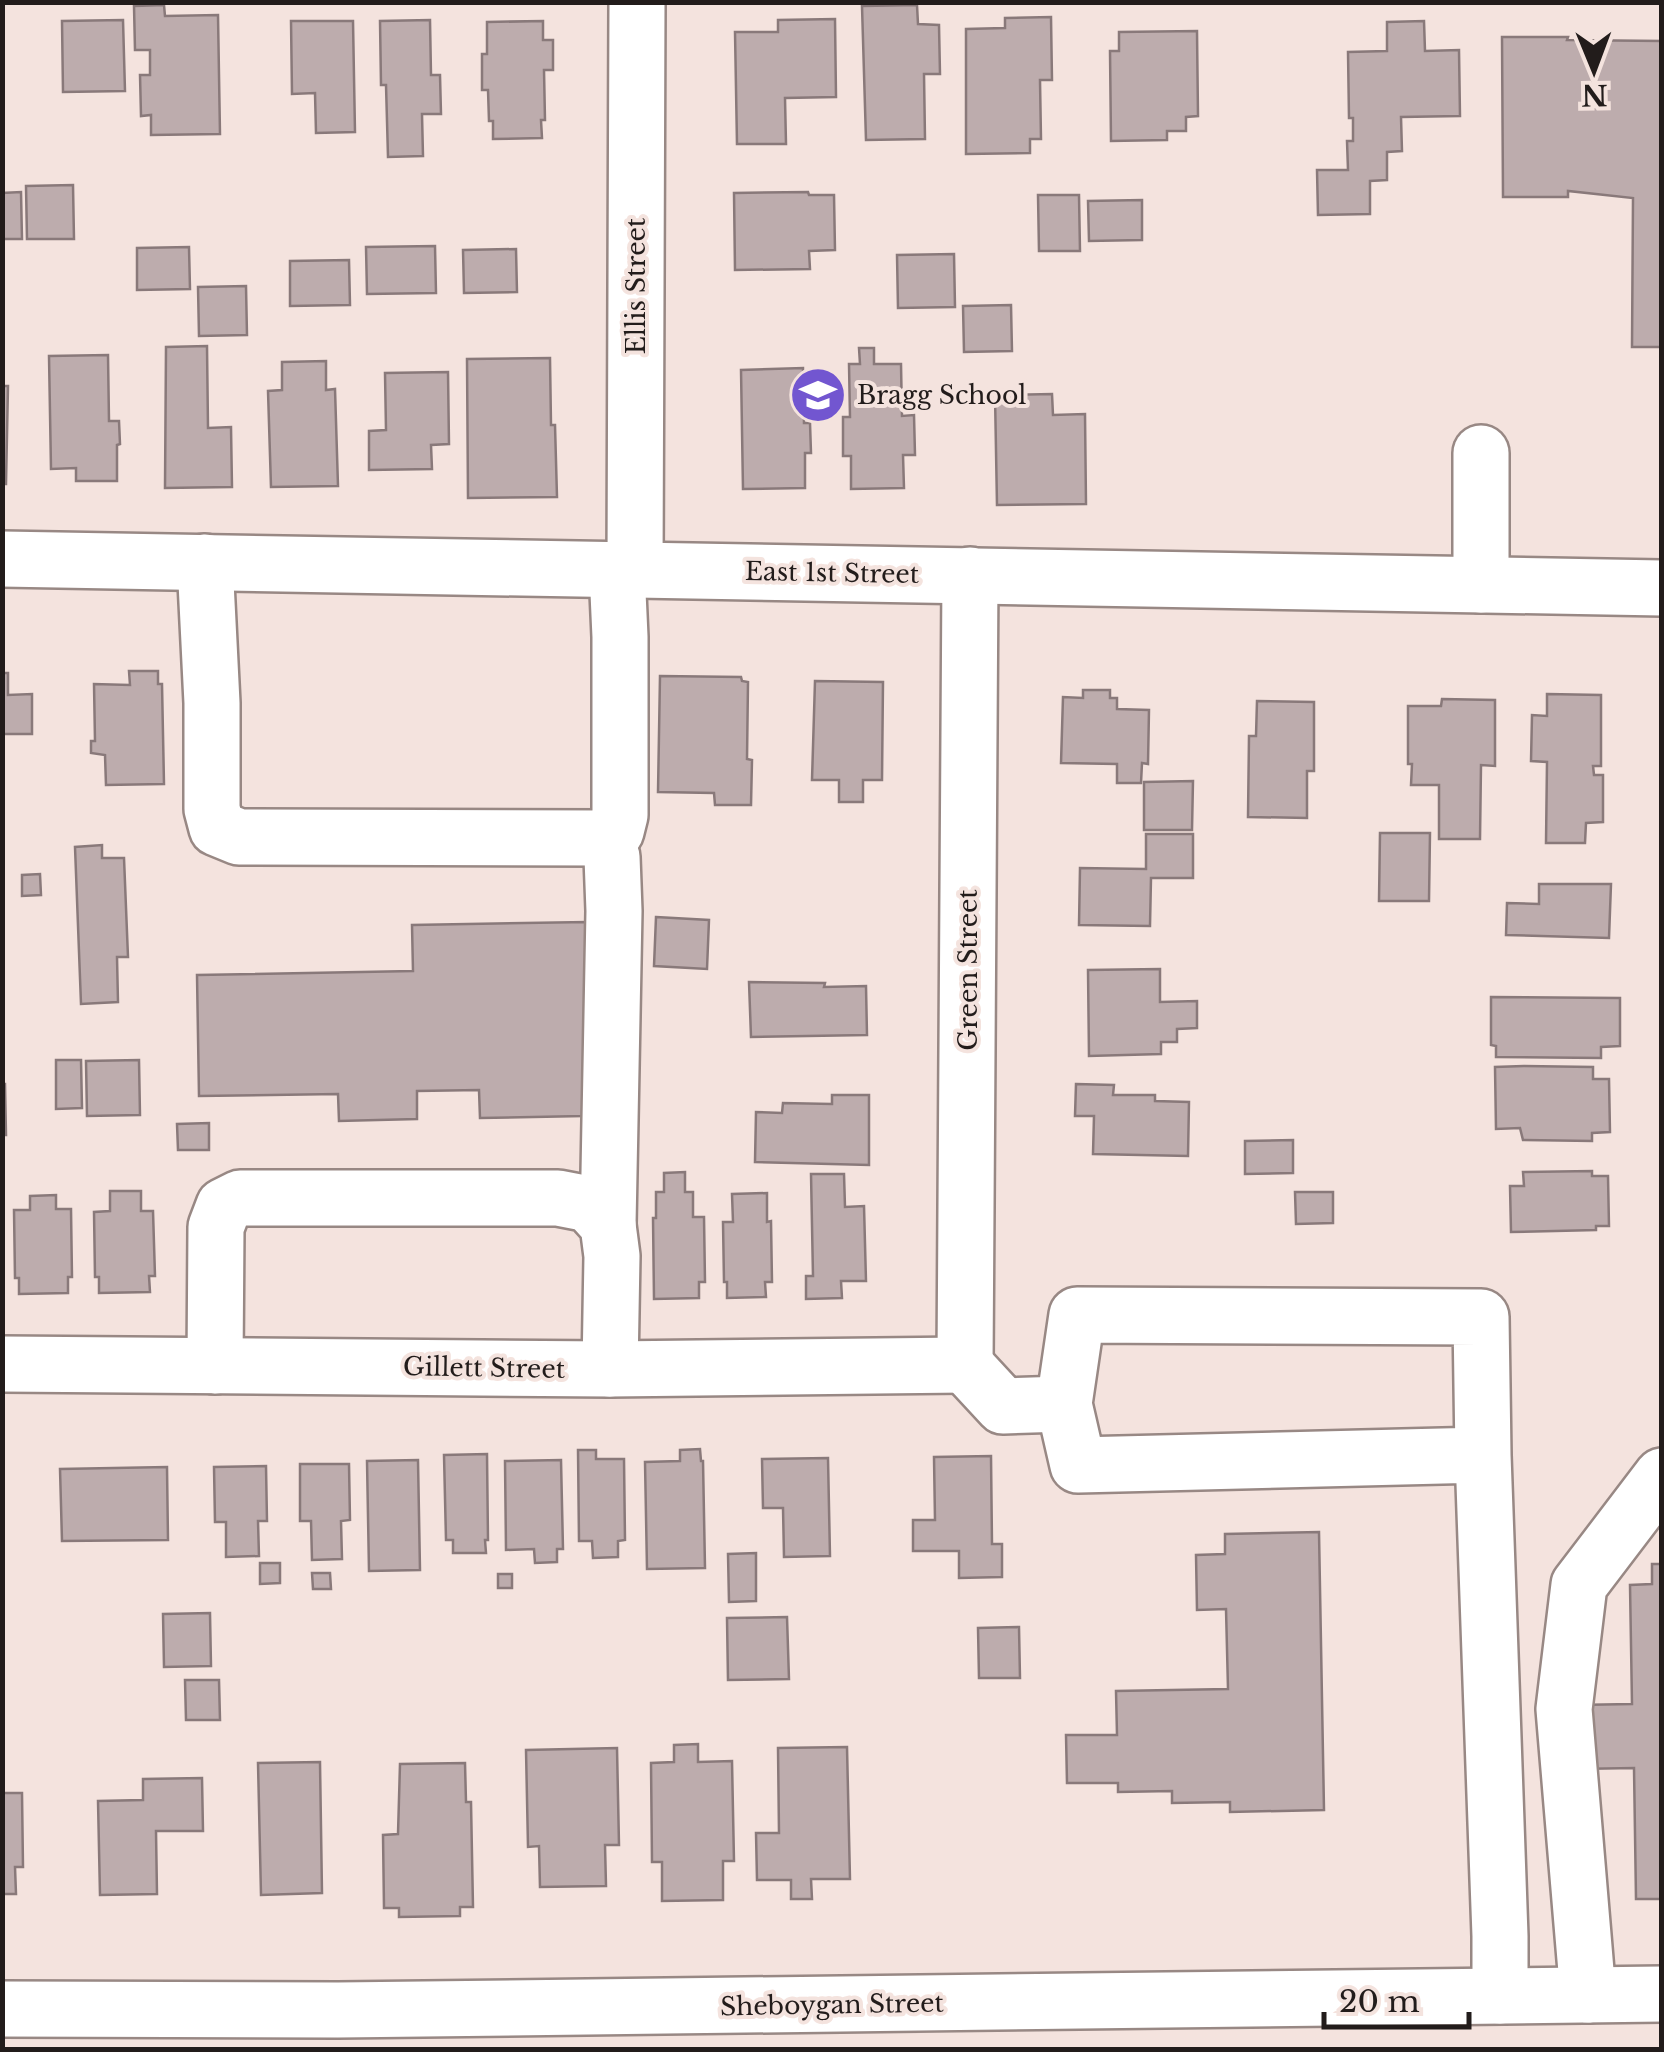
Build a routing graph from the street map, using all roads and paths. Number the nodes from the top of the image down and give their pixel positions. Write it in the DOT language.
graph roads {
  1 [pos="638,2"];
  2 [pos="1480,453"];
  3 [pos="2,559"];
  4 [pos="206,562"];
  5 [pos="626,570"];
  6 [pos="970,576"];
  7 [pos="1480,585"];
  8 [pos="1662,588"];
  9 [pos="604,838"];
  10 [pos="608,1225"];
  11 [pos="2,1364"];
  12 [pos="215,1366"];
  13 [pos="965,1366"];
  14 [pos="610,1369"];
  15 [pos="1064,1404"];
  16 [pos="1483,1455"];
  17 [pos="1662,1476"];
  18 [pos="1662,1994"];
  19 [pos="1588,1995"];
  20 [pos="1500,1996"];
  21 [pos="2,2009"];
  1 -- 5 [label="street, Ellis Street"];
  2 -- 7 [label="street"];
  3 -- 4 [label="street, East 1st Street"];
  4 -- 5 [label="street, East 1st Street"];
  4 -- 9 [label="street"];
  5 -- 6 [label="street, East 1st Street"];
  5 -- 9 [label="street, Ellis Street"];
  6 -- 7 [label="street, East 1st Street"];
  6 -- 13 [label="street, Green Street"];
  7 -- 8 [label="street, East 1st Street"];
  9 -- 10 [label="street"];
  10 -- 12 [label="street"];
  10 -- 14 [label="street"];
  11 -- 12 [label="street, Gillett Street"];
  12 -- 14 [label="street, Gillett Street"];
  13 -- 14 [label="street, Gillett Street"];
  13 -- 15 [label="street"];
  15 -- 16 [label="street"];
  15 -- 16 [label="street"];
  16 -- 20 [label="street"];
  17 -- 19 [label="street"];
  18 -- 19 [label="street, Sheboygan Street"];
  19 -- 20 [label="street, Sheboygan Street"];
  20 -- 21 [label="street, Sheboygan Street"];
}
